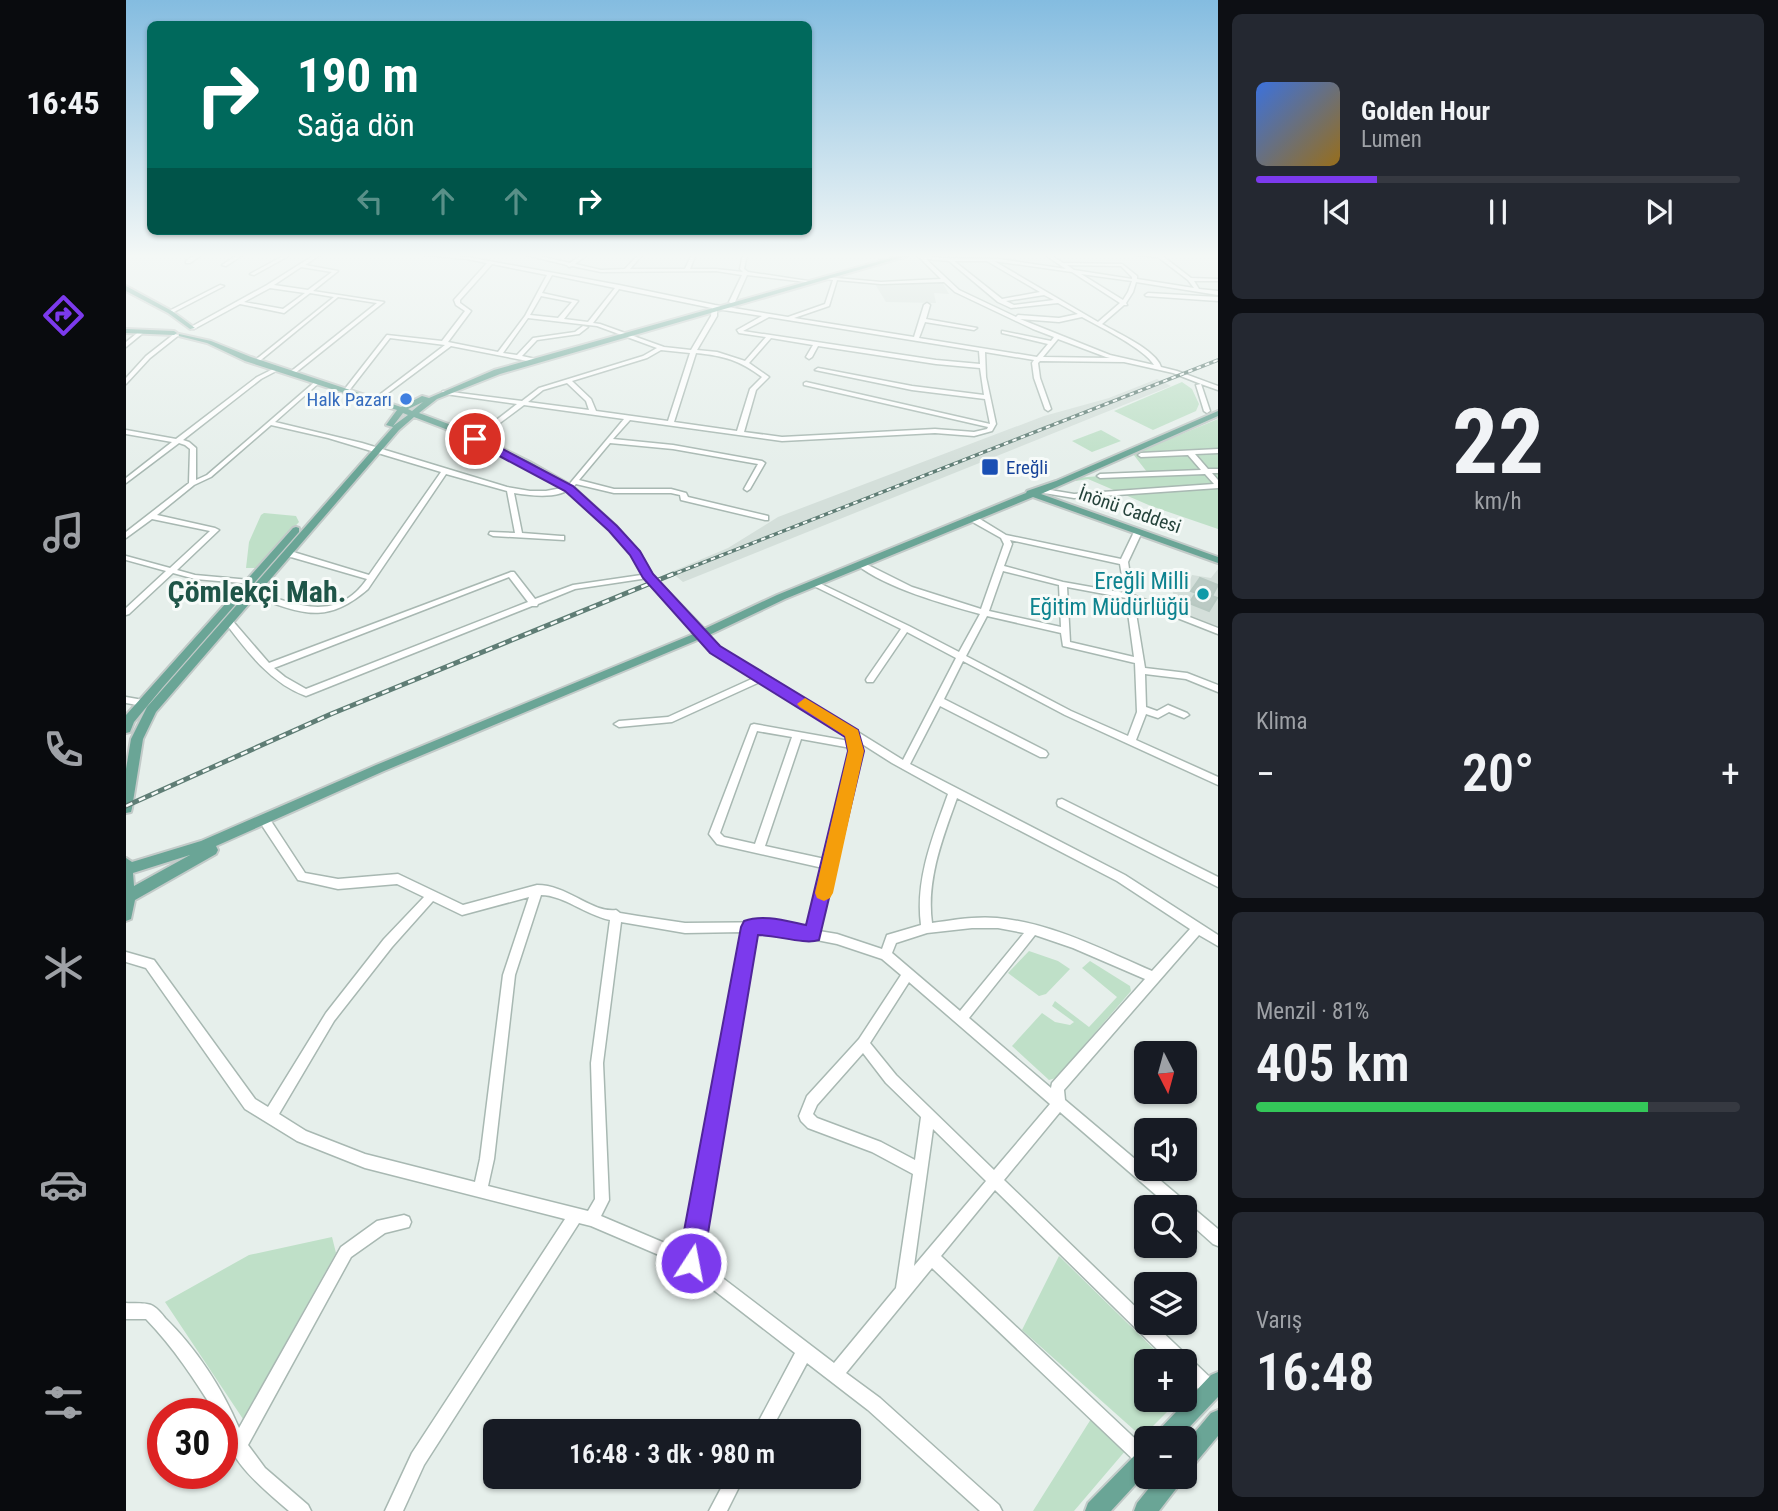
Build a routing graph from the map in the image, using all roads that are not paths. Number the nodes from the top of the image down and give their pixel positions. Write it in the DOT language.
graph roads {
  1 [pos="188,325"];
  2 [pos="199,325"];
  3 [pos="303,325"];
  4 [pos="353,325"];
  5 [pos="459,325"];
  6 [pos="521,325"];
  7 [pos="580,325"];
  8 [pos="659,325"];
  9 [pos="711,325"];
  10 [pos="750,325"];
  11 [pos="823,325"];
  12 [pos="921,325"];
  13 [pos="952,325"];
  14 [pos="1026,325"];
  15 [pos="1099,325"];
  16 [pos="587,326"];
  17 [pos="193,328"];
  18 [pos="974,328"];
  19 [pos="126,331"];
  20 [pos="141,332"];
  21 [pos="1004,332"];
  22 [pos="177,335"];
  23 [pos="622,335"];
  24 [pos="769,337"];
  25 [pos="916,339"];
  26 [pos="1054,340"];
  27 [pos="209,342"];
  28 [pos="447,344"];
  29 [pos="816,344"];
  30 [pos="126,345"];
  31 [pos="660,348"];
  32 [pos="982,350"];
  33 [pos="694,351"];
  34 [pos="499,354"];
  35 [pos="518,357"];
  36 [pos="809,357"];
  37 [pos="1037,359"];
  38 [pos="534,360"];
  39 [pos="1124,360"];
  40 [pos="257,362"];
  41 [pos="746,363"];
  42 [pos="981,366"];
  43 [pos="1158,368"];
  44 [pos="277,369"];
  45 [pos="818,370"];
  46 [pos="292,373"];
  47 [pos="567,380"];
  48 [pos="126,382"];
  49 [pos="317,382"];
  50 [pos="806,384"];
  51 [pos="1199,385"];
  52 [pos="1216,387"];
  53 [pos="346,391"];
  54 [pos="445,392"];
  55 [pos="1218,396"];
  56 [pos="987,397"];
  57 [pos="376,400"];
  58 [pos="523,402"];
  59 [pos="1218,406"];
  60 [pos="1048,409"];
  61 [pos="402,410"];
  62 [pos="1207,411"];
  63 [pos="593,413"];
  64 [pos="1218,413"];
  65 [pos="413,414"];
  66 [pos="627,419"];
  67 [pos="270,424"];
  68 [pos="670,424"];
  69 [pos="992,426"];
  70 [pos="126,432"];
  71 [pos="740,433"];
  72 [pos="475,439"];
  73 [pos="179,440"];
  74 [pos="608,441"];
  75 [pos="373,450"];
  76 [pos="1218,451"];
  77 [pos="1189,453"];
  78 [pos="1141,455"];
  79 [pos="1205,471"];
  80 [pos="1218,471"];
  81 [pos="444,472"];
  82 [pos="1100,476"];
  83 [pos="126,481"];
  84 [pos="192,484"];
  85 [pos="571,485"];
  86 [pos="1218,485"];
  87 [pos="747,489"];
  88 [pos="510,490"];
  89 [pos="1034,491"];
  90 [pos="150,516"];
  91 [pos="765,518"];
  92 [pos="972,518"];
  93 [pos="1138,532"];
  94 [pos="493,534"];
  95 [pos="126,536"];
  96 [pos="519,536"];
  97 [pos="1004,537"];
  98 [pos="561,538"];
  99 [pos="287,553"];
  100 [pos="1218,554"];
  101 [pos="126,558"];
  102 [pos="1218,560"];
  103 [pos="1124,562"];
  104 [pos="861,565"];
  105 [pos="1001,568"];
  106 [pos="173,569"];
  107 [pos="648,576"];
  108 [pos="372,578"];
  109 [pos="250,582"];
  110 [pos="814,584"];
  111 [pos="1063,584"];
  112 [pos="252,593"];
  113 [pos="1128,596"];
  114 [pos="534,604"];
  115 [pos="126,612"];
  116 [pos="984,613"];
  117 [pos="228,621"];
  118 [pos="906,628"];
  119 [pos="1066,631"];
  120 [pos="1218,631"];
  121 [pos="703,634"];
  122 [pos="962,657"];
  123 [pos="1141,666"];
  124 [pos="267,667"];
  125 [pos="763,677"];
  126 [pos="870,680"];
  127 [pos="1218,689"];
  128 [pos="126,700"];
  129 [pos="939,701"];
  130 [pos="143,703"];
  131 [pos="1142,709"];
  132 [pos="1184,715"];
  133 [pos="619,724"];
  134 [pos="126,729"];
  135 [pos="853,734"];
  136 [pos="798,735"];
  137 [pos="1131,741"];
  138 [pos="854,746"];
  139 [pos="424,751"];
  140 [pos="1043,754"];
  141 [pos="905,765"];
  142 [pos="1218,781"];
  143 [pos="954,792"];
  144 [pos="1062,803"];
  145 [pos="126,808"];
  146 [pos="267,824"];
  147 [pos="759,849"];
  148 [pos="126,864"];
  149 [pos="831,865"];
  150 [pos="126,870"];
  151 [pos="1218,882"];
  152 [pos="537,890"];
  153 [pos="431,896"];
  154 [pos="127,898"];
  155 [pos="126,915"];
  156 [pos="616,915"];
  157 [pos="750,927"];
  158 [pos="927,928"];
  159 [pos="1198,928"];
  160 [pos="1032,931"];
  161 [pos="813,934"];
  162 [pos="1218,941"];
  163 [pos="886,955"];
  164 [pos="126,957"];
  165 [pos="908,974"];
  166 [pos="1153,977"];
  167 [pos="961,1019"];
  168 [pos="863,1043"];
  169 [pos="1059,1103"];
  170 [pos="929,1115"];
  171 [pos="270,1116"];
  172 [pos="920,1170"];
  173 [pos="995,1180"];
  174 [pos="480,1191"];
  175 [pos="1167,1195"];
  176 [pos="584,1217"];
  177 [pos="1197,1221"];
  178 [pos="404,1222"];
  179 [pos="1218,1239"];
  180 [pos="931,1257"];
  181 [pos="691,1263"];
  182 [pos="903,1292"];
  183 [pos="126,1311"];
  184 [pos="1169,1349"];
  185 [pos="805,1352"];
  186 [pos="1197,1373"];
  187 [pos="835,1374"];
  188 [pos="1214,1386"];
  189 [pos="215,1398"];
  190 [pos="768,1419"];
  191 [pos="1176,1426"];
  192 [pos="1214,1430"];
  193 [pos="238,1446"];
  194 [pos="1134,1447"];
  195 [pos="1197,1448"];
  196 [pos="1134,1471"];
  197 [pos="731,1489"];
  198 [pos="1162,1489"];
  199 [pos="721,1510"];
  200 [pos="302,1511"];
  201 [pos="394,1511"];
  202 [pos="993,1511"];
  203 [pos="1096,1511"];
  204 [pos="1145,1511"];
  1 -- 17 [label="main road"];
  2 -- 17 [label="street"];
  3 -- 40 [label="street"];
  4 -- 46 [label="street"];
  5 -- 28 [label="street"];
  6 -- 34 [label="street"];
  7 -- 16 [label="street"];
  8 -- 23 [label="main road"];
  9 -- 33 [label="street"];
  10 -- 24 [label="street"];
  11 -- 25 [label="street"];
  12 -- 25 [label="street"];
  13 -- 18 [label="street"];
  14 -- 26 [label="street"];
  15 -- 43 [label="street"];
  16 -- 23 [label="street"];
  16 -- 35 [label="street"];
  17 -- 22 [label="main road"];
  17 -- 27 [label="main road"];
  19 -- 20 [label="main road"];
  20 -- 22 [label="main road"];
  20 -- 30 [label="street"];
  21 -- 26 [label="street"];
  22 -- 27 [label="main road"];
  22 -- 48 [label="street"];
  23 -- 31 [label="street"];
  23 -- 38 [label="main road"];
  24 -- 29 [label="street"];
  24 -- 41 [label="street"];
  25 -- 32 [label="street"];
  26 -- 37 [label="street"];
  26 -- 39 [label="street"];
  27 -- 40 [label="main road"];
  28 -- 34 [label="street"];
  28 -- 53 [label="street"];
  28 -- 57 [label="street"];
  29 -- 36 [label="street"];
  29 -- 42 [label="street"];
  31 -- 33 [label="street"];
  31 -- 47 [label="street"];
  32 -- 37 [label="street"];
  32 -- 42 [label="street"];
  33 -- 41 [label="street"];
  33 -- 68 [label="street"];
  34 -- 35 [label="street"];
  35 -- 38 [label="street"];
  37 -- 39 [label="street"];
  37 -- 60 [label="street"];
  38 -- 54 [label="main road"];
  38 -- 61 [label="main road"];
  39 -- 43 [label="street"];
  40 -- 44 [label="main road"];
  41 -- 71 [label="street"];
  42 -- 56 [label="street"];
  43 -- 51 [label="street"];
  43 -- 52 [label="street"];
  44 -- 46 [label="main road"];
  44 -- 73 [label="street"];
  45 -- 56 [label="street"];
  46 -- 49 [label="main road"];
  47 -- 58 [label="street"];
  47 -- 63 [label="street"];
  49 -- 53 [label="main road"];
  49 -- 67 [label="street"];
  50 -- 69 [label="street"];
  51 -- 55 [label="street"];
  51 -- 62 [label="street"];
  53 -- 57 [label="main road"];
  54 -- 58 [label="street"];
  54 -- 65 [label="main road"];
  56 -- 69 [label="street"];
  57 -- 61 [label="main road"];
  58 -- 63 [label="street"];
  58 -- 72 [label="street"];
  59 -- 62 [label="main road"];
  61 -- 65 [label="main road"];
  61 -- 75 [label="main road"];
  62 -- 89 [label="main road"];
  63 -- 66 [label="street"];
  64 -- 89 [label="main road"];
  65 -- 72 [label="main road"];
  65 -- 75 [label="main road"];
  66 -- 68 [label="street"];
  66 -- 74 [label="street"];
  67 -- 75 [label="street"];
  67 -- 84 [label="street"];
  68 -- 71 [label="street"];
  69 -- 71 [label="street"];
  70 -- 73 [label="street"];
  72 -- 85 [label="main road"];
  73 -- 83 [label="street"];
  73 -- 84 [label="street"];
  74 -- 85 [label="street"];
  74 -- 87 [label="street"];
  75 -- 81 [label="street"];
  75 -- 99 [label="main road"];
  75 -- 109 [label="main road"];
  76 -- 77 [label="street"];
  77 -- 78 [label="street"];
  77 -- 79 [label="street"];
  79 -- 80 [label="street"];
  79 -- 82 [label="street"];
  79 -- 86 [label="street"];
  81 -- 88 [label="street"];
  81 -- 108 [label="street"];
  84 -- 90 [label="street"];
  85 -- 88 [label="street"];
  85 -- 91 [label="street"];
  85 -- 107 [label="main road"];
  86 -- 89 [label="street"];
  88 -- 96 [label="street"];
  89 -- 92 [label="main road"];
  89 -- 93 [label="main road, İnönü Caddesi"];
  89 -- 100 [label="main road"];
  90 -- 95 [label="street"];
  90 -- 106 [label="street"];
  92 -- 97 [label="street"];
  92 -- 104 [label="main road"];
  93 -- 102 [label="main road, İnönü Caddesi"];
  93 -- 103 [label="street"];
  94 -- 96 [label="street"];
  96 -- 98 [label="street"];
  97 -- 103 [label="street"];
  97 -- 105 [label="street"];
  99 -- 108 [label="street"];
  99 -- 112 [label="main road"];
  101 -- 106 [label="street"];
  103 -- 113 [label="street"];
  104 -- 110 [label="main road"];
  104 -- 116 [label="street"];
  105 -- 111 [label="street"];
  105 -- 116 [label="street"];
  106 -- 109 [label="street"];
  106 -- 115 [label="street"];
  107 -- 114 [label="street"];
  107 -- 121 [label="main road"];
  108 -- 112 [label="street"];
  109 -- 130 [label="main road"];
  110 -- 118 [label="street"];
  110 -- 121 [label="main road"];
  111 -- 113 [label="street"];
  111 -- 119 [label="street"];
  112 -- 117 [label="main road"];
  113 -- 120 [label="street"];
  113 -- 123 [label="street"];
  114 -- 124 [label="street"];
  114 -- 124 [label="street"];
  116 -- 119 [label="street"];
  116 -- 122 [label="street"];
  117 -- 124 [label="street"];
  117 -- 145 [label="main road"];
  118 -- 122 [label="street"];
  118 -- 126 [label="street"];
  119 -- 123 [label="street"];
  121 -- 125 [label="street"];
  121 -- 139 [label="main road"];
  122 -- 129 [label="street"];
  122 -- 137 [label="street"];
  123 -- 127 [label="street"];
  123 -- 131 [label="street"];
  125 -- 133 [label="street"];
  125 -- 135 [label="street"];
  128 -- 130 [label="street"];
  129 -- 140 [label="street"];
  129 -- 141 [label="street"];
  130 -- 134 [label="main road"];
  131 -- 132 [label="street"];
  131 -- 137 [label="street"];
  135 -- 138 [label="street"];
  135 -- 141 [label="street"];
  136 -- 138 [label="street"];
  136 -- 147 [label="street"];
  136 -- 147 [label="street"];
  137 -- 142 [label="street"];
  138 -- 149 [label="street"];
  139 -- 146 [label="main road"];
  139 -- 150 [label="main road"];
  141 -- 143 [label="street"];
  143 -- 158 [label="street"];
  143 -- 159 [label="street"];
  144 -- 151 [label="street"];
  146 -- 153 [label="street"];
  146 -- 154 [label="main road"];
  147 -- 149 [label="street"];
  148 -- 150 [label="main road"];
  149 -- 161 [label="street"];
  150 -- 154 [label="main road"];
  152 -- 153 [label="street"];
  152 -- 156 [label="street"];
  152 -- 174 [label="street"];
  153 -- 171 [label="street"];
  154 -- 155 [label="main road"];
  156 -- 157 [label="street"];
  156 -- 176 [label="street"];
  157 -- 161 [label="street"];
  157 -- 181 [label="street"];
  158 -- 160 [label="street"];
  158 -- 163 [label="street"];
  159 -- 162 [label="street"];
  159 -- 166 [label="street"];
  160 -- 166 [label="street"];
  160 -- 167 [label="street"];
  161 -- 163 [label="street"];
  163 -- 165 [label="street"];
  164 -- 171 [label="street"];
  165 -- 167 [label="street"];
  165 -- 168 [label="street"];
  166 -- 169 [label="street"];
  167 -- 169 [label="street"];
  168 -- 170 [label="street"];
  168 -- 172 [label="street"];
  169 -- 173 [label="street"];
  169 -- 175 [label="street"];
  170 -- 172 [label="street"];
  170 -- 173 [label="street"];
  171 -- 174 [label="street"];
  172 -- 182 [label="street"];
  173 -- 180 [label="street"];
  173 -- 184 [label="street"];
  174 -- 176 [label="street"];
  176 -- 181 [label="street"];
  176 -- 201 [label="street"];
  177 -- 179 [label="street"];
  178 -- 193 [label="street"];
  180 -- 182 [label="street"];
  180 -- 194 [label="street"];
  181 -- 185 [label="street"];
  182 -- 187 [label="street"];
  183 -- 189 [label="street"];
  185 -- 187 [label="street"];
  185 -- 190 [label="street"];
  186 -- 188 [label="street"];
  187 -- 202 [label="street"];
  188 -- 191 [label="main road"];
  192 -- 195 [label="main road"];
  193 -- 200 [label="street"];
  196 -- 203 [label="main road"];
  197 -- 199 [label="street"];
  198 -- 204 [label="main road"];
}
